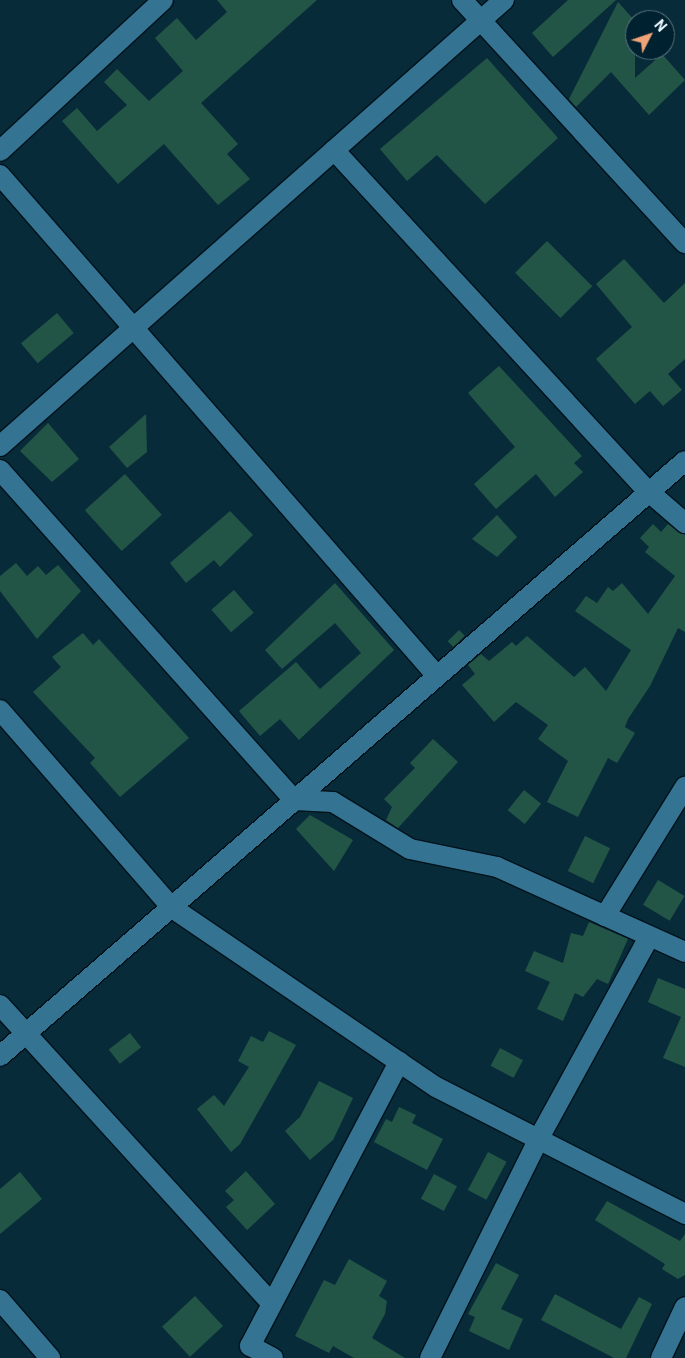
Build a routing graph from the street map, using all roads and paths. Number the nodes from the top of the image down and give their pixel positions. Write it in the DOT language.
graph roads {
  1 [pos="163,0"];
  2 [pos="462,0"];
  3 [pos="504,0"];
  4 [pos="480,21"];
  5 [pos="334,150"];
  6 [pos="0,151"];
  7 [pos="0,175"];
  8 [pos="685,243"];
  9 [pos="135,326"];
  10 [pos="0,446"];
  11 [pos="685,461"];
  12 [pos="0,470"];
  13 [pos="649,492"];
  14 [pos="685,523"];
  15 [pos="437,676"];
  16 [pos="0,710"];
  17 [pos="685,787"];
  18 [pos="294,800"];
  19 [pos="171,907"];
  20 [pos="605,916"];
  21 [pos="649,937"];
  22 [pos="685,952"];
  23 [pos="0,1004"];
  24 [pos="25,1034"];
  25 [pos="0,1056"];
  26 [pos="399,1062"];
  27 [pos="539,1138"];
  28 [pos="685,1214"];
  29 [pos="0,1300"];
  30 [pos="272,1304"];
  31 [pos="685,1308"];
  32 [pos="50,1358"];
  33 [pos="272,1358"];
  34 [pos="430,1358"];
  35 [pos="661,1358"];
  1 -- 6 [label="street"];
  2 -- 4 [label="street"];
  3 -- 4 [label="street"];
  4 -- 5 [label="street"];
  4 -- 8 [label="street"];
  5 -- 9 [label="street"];
  5 -- 13 [label="street"];
  7 -- 9 [label="street"];
  9 -- 10 [label="street"];
  9 -- 15 [label="street"];
  11 -- 13 [label="street"];
  12 -- 18 [label="street"];
  13 -- 14 [label="street"];
  13 -- 15 [label="street"];
  15 -- 18 [label="street"];
  16 -- 19 [label="street"];
  17 -- 20 [label="street"];
  18 -- 19 [label="street"];
  18 -- 20 [label="street"];
  19 -- 24 [label="street"];
  19 -- 26 [label="street"];
  20 -- 21 [label="street"];
  21 -- 22 [label="street"];
  21 -- 27 [label="street"];
  23 -- 24 [label="street"];
  24 -- 25 [label="street"];
  24 -- 30 [label="street"];
  26 -- 27 [label="street"];
  26 -- 30 [label="street"];
  27 -- 28 [label="street"];
  27 -- 34 [label="street"];
  29 -- 32 [label="street"];
  30 -- 33 [label="street"];
  31 -- 35 [label="street"];
}
